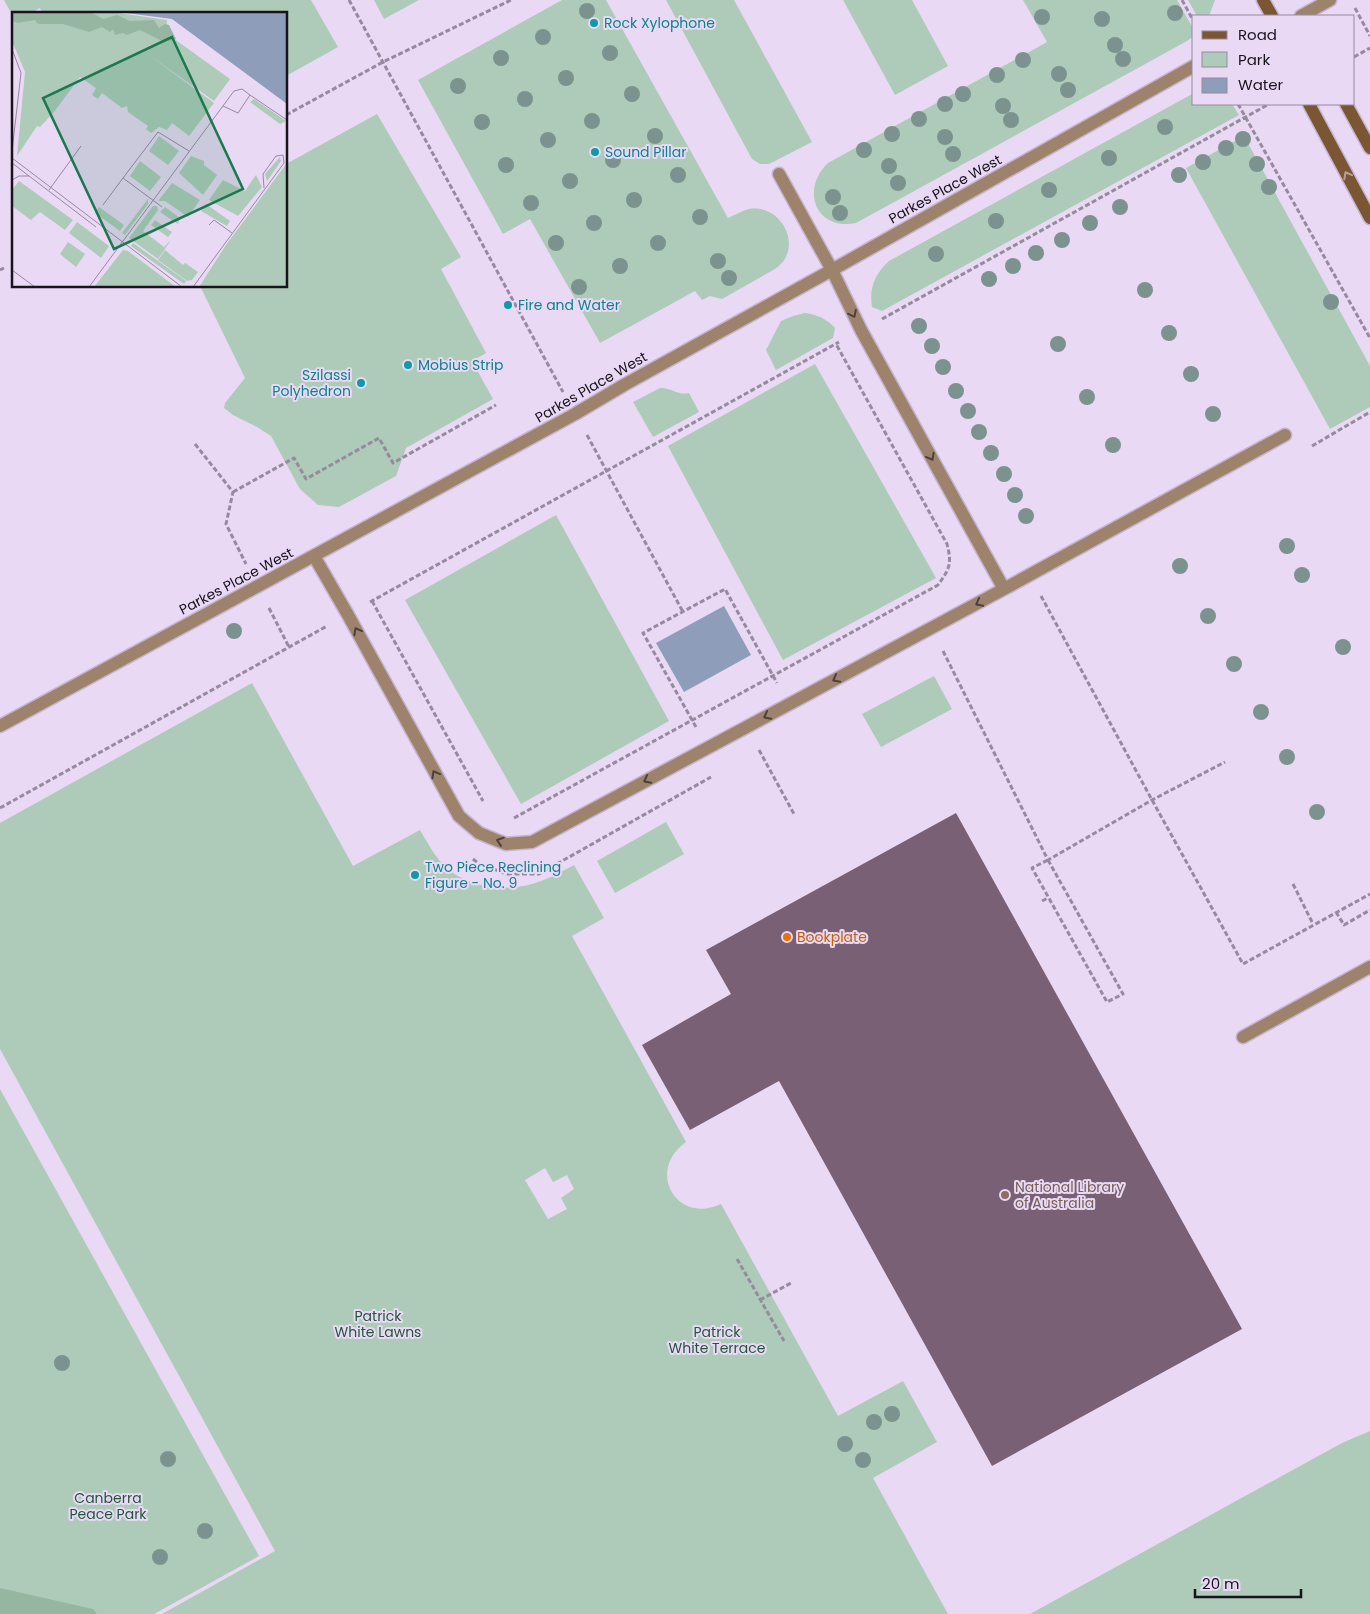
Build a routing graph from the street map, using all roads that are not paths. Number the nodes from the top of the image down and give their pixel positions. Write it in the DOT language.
graph roads {
  1 [pos="1263,0"];
  2 [pos="1330,0"];
  3 [pos="1271,15"];
  4 [pos="1303,15"];
  5 [pos="1192,67"];
  6 [pos="1310,105"];
  7 [pos="1347,105"];
  8 [pos="1370,148"];
  9 [pos="779,174"];
  10 [pos="1370,218"];
  11 [pos="832,270"];
  12 [pos="1284,435"];
  13 [pos="314,556"];
  14 [pos="1004,590"];
  15 [pos="0,726"];
  16 [pos="1370,967"];
  17 [pos="1243,1037"];
  1 -- 3 [label="main road"];
  2 -- 4 [label="street"];
  5 -- 11 [label="street, Parkes Place West"];
  10 -- 6 [label="main road, one-way"];
  7 -- 8 [label="main road"];
  9 -- 11 [label="street"];
  11 -- 13 [label="street, Parkes Place West"];
  11 -- 14 [label="street, one-way"];
  12 -- 14 [label="street"];
  14 -- 13 [label="street, one-way"];
  13 -- 15 [label="street, Parkes Place West"];
  16 -- 17 [label="street"];
}
